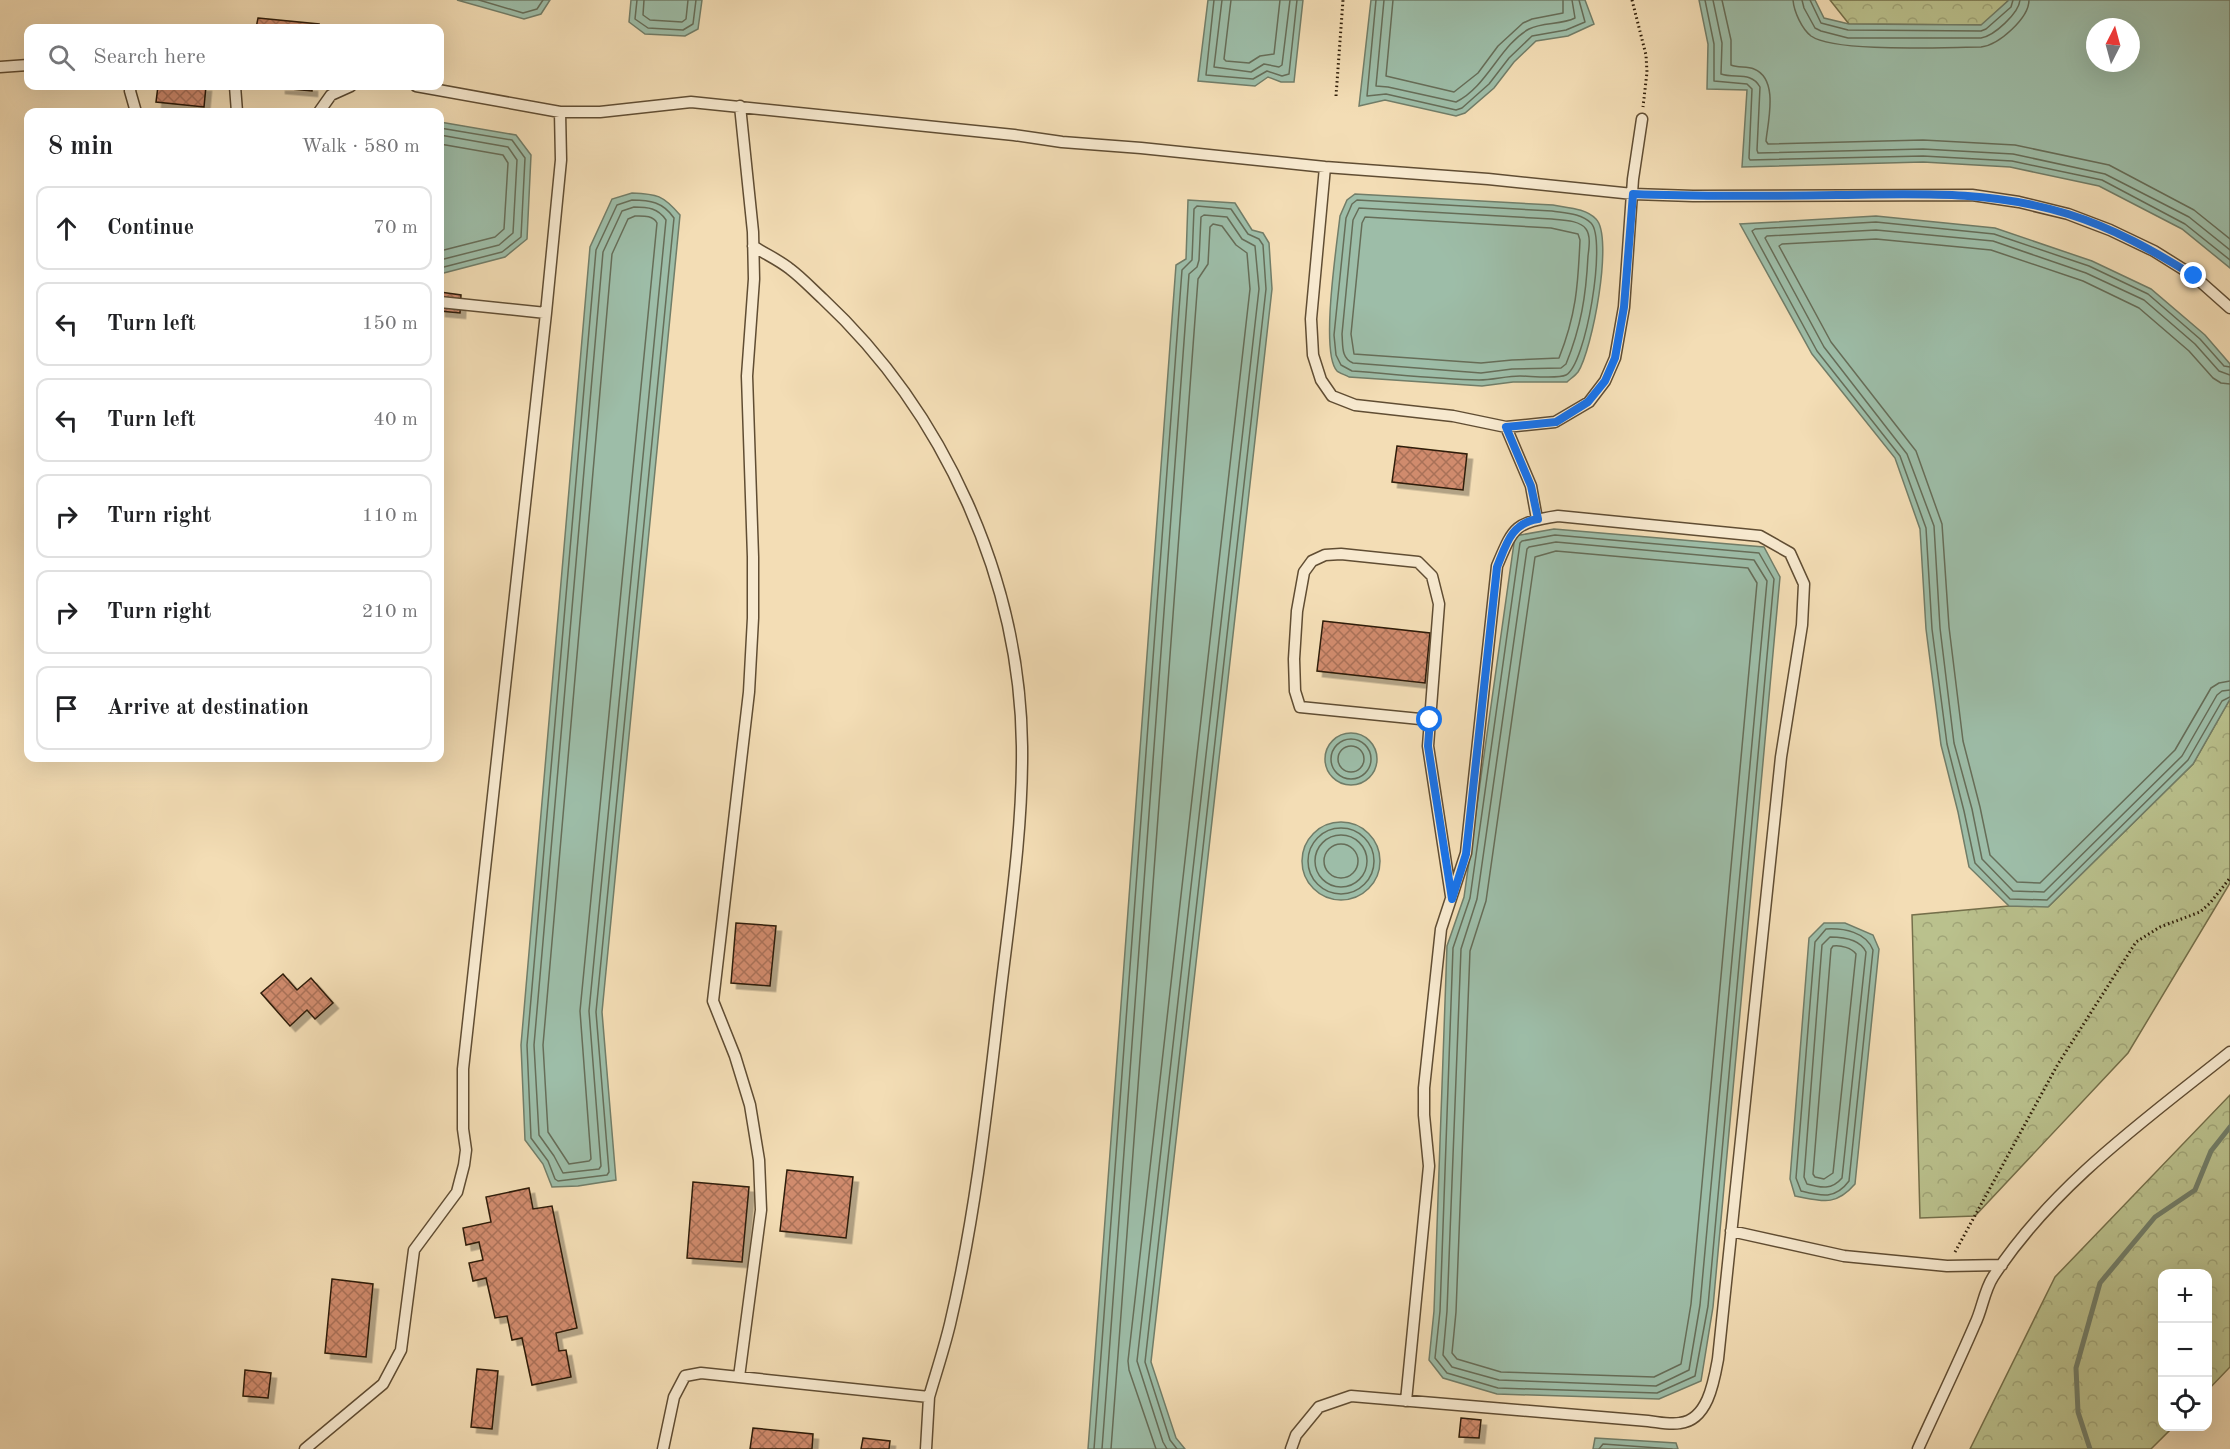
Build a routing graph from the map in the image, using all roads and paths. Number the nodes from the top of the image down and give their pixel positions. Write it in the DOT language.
graph roads {
  1 [pos="1343,0"];
  2 [pos="1632,0"];
  3 [pos="24,65"];
  4 [pos="0,67"];
  5 [pos="130,90"];
  6 [pos="235,90"];
  7 [pos="343,90"];
  8 [pos="438,90"];
  9 [pos="1336,96"];
  10 [pos="740,106"];
  11 [pos="135,108"];
  12 [pos="237,108"];
  13 [pos="322,108"];
  14 [pos="560,112"];
  15 [pos="1642,119"];
  16 [pos="1326,167"];
  17 [pos="1633,194"];
  18 [pos="753,246"];
  19 [pos="444,302"];
  20 [pos="2230,308"];
  21 [pos="546,313"];
  22 [pos="1506,427"];
  23 [pos="1538,519"];
  24 [pos="1430,720"];
  25 [pos="2230,878"];
  26 [pos="1452,899"];
  27 [pos="2230,1052"];
  28 [pos="1731,1231"];
  29 [pos="2002,1265"];
  30 [pos="1947,1266"];
  31 [pos="739,1377"];
  32 [pos="929,1397"];
  33 [pos="1406,1401"];
  34 [pos="305,1449"];
  35 [pos="663,1449"];
  36 [pos="926,1449"];
  37 [pos="1291,1449"];
  38 [pos="1918,1449"];
  1 -- 9 [label="path"];
  2 -- 15 [label="path"];
  3 -- 4 [label="lane"];
  5 -- 11 [label="lane"];
  6 -- 12 [label="lane"];
  7 -- 13 [label="lane"];
  8 -- 14 [label="lane"];
  10 -- 14 [label="lane"];
  10 -- 16 [label="lane"];
  10 -- 18 [label="lane"];
  14 -- 21 [label="lane"];
  15 -- 17 [label="lane"];
  16 -- 17 [label="lane"];
  16 -- 22 [label="lane"];
  17 -- 20 [label="lane"];
  17 -- 22 [label="lane"];
  18 -- 31 [label="lane"];
  18 -- 32 [label="lane"];
  19 -- 21 [label="lane"];
  21 -- 34 [label="lane"];
  22 -- 23 [label="lane"];
  23 -- 26 [label="lane"];
  23 -- 28 [label="lane"];
  24 -- 24 [label="lane"];
  24 -- 26 [label="lane"];
  25 -- 30 [label="path"];
  26 -- 33 [label="lane"];
  27 -- 29 [label="lane"];
  28 -- 30 [label="lane"];
  28 -- 33 [label="lane"];
  29 -- 30 [label="lane"];
  29 -- 38 [label="lane"];
  31 -- 32 [label="lane"];
  31 -- 35 [label="lane"];
  32 -- 36 [label="lane"];
  33 -- 37 [label="lane"];
}
